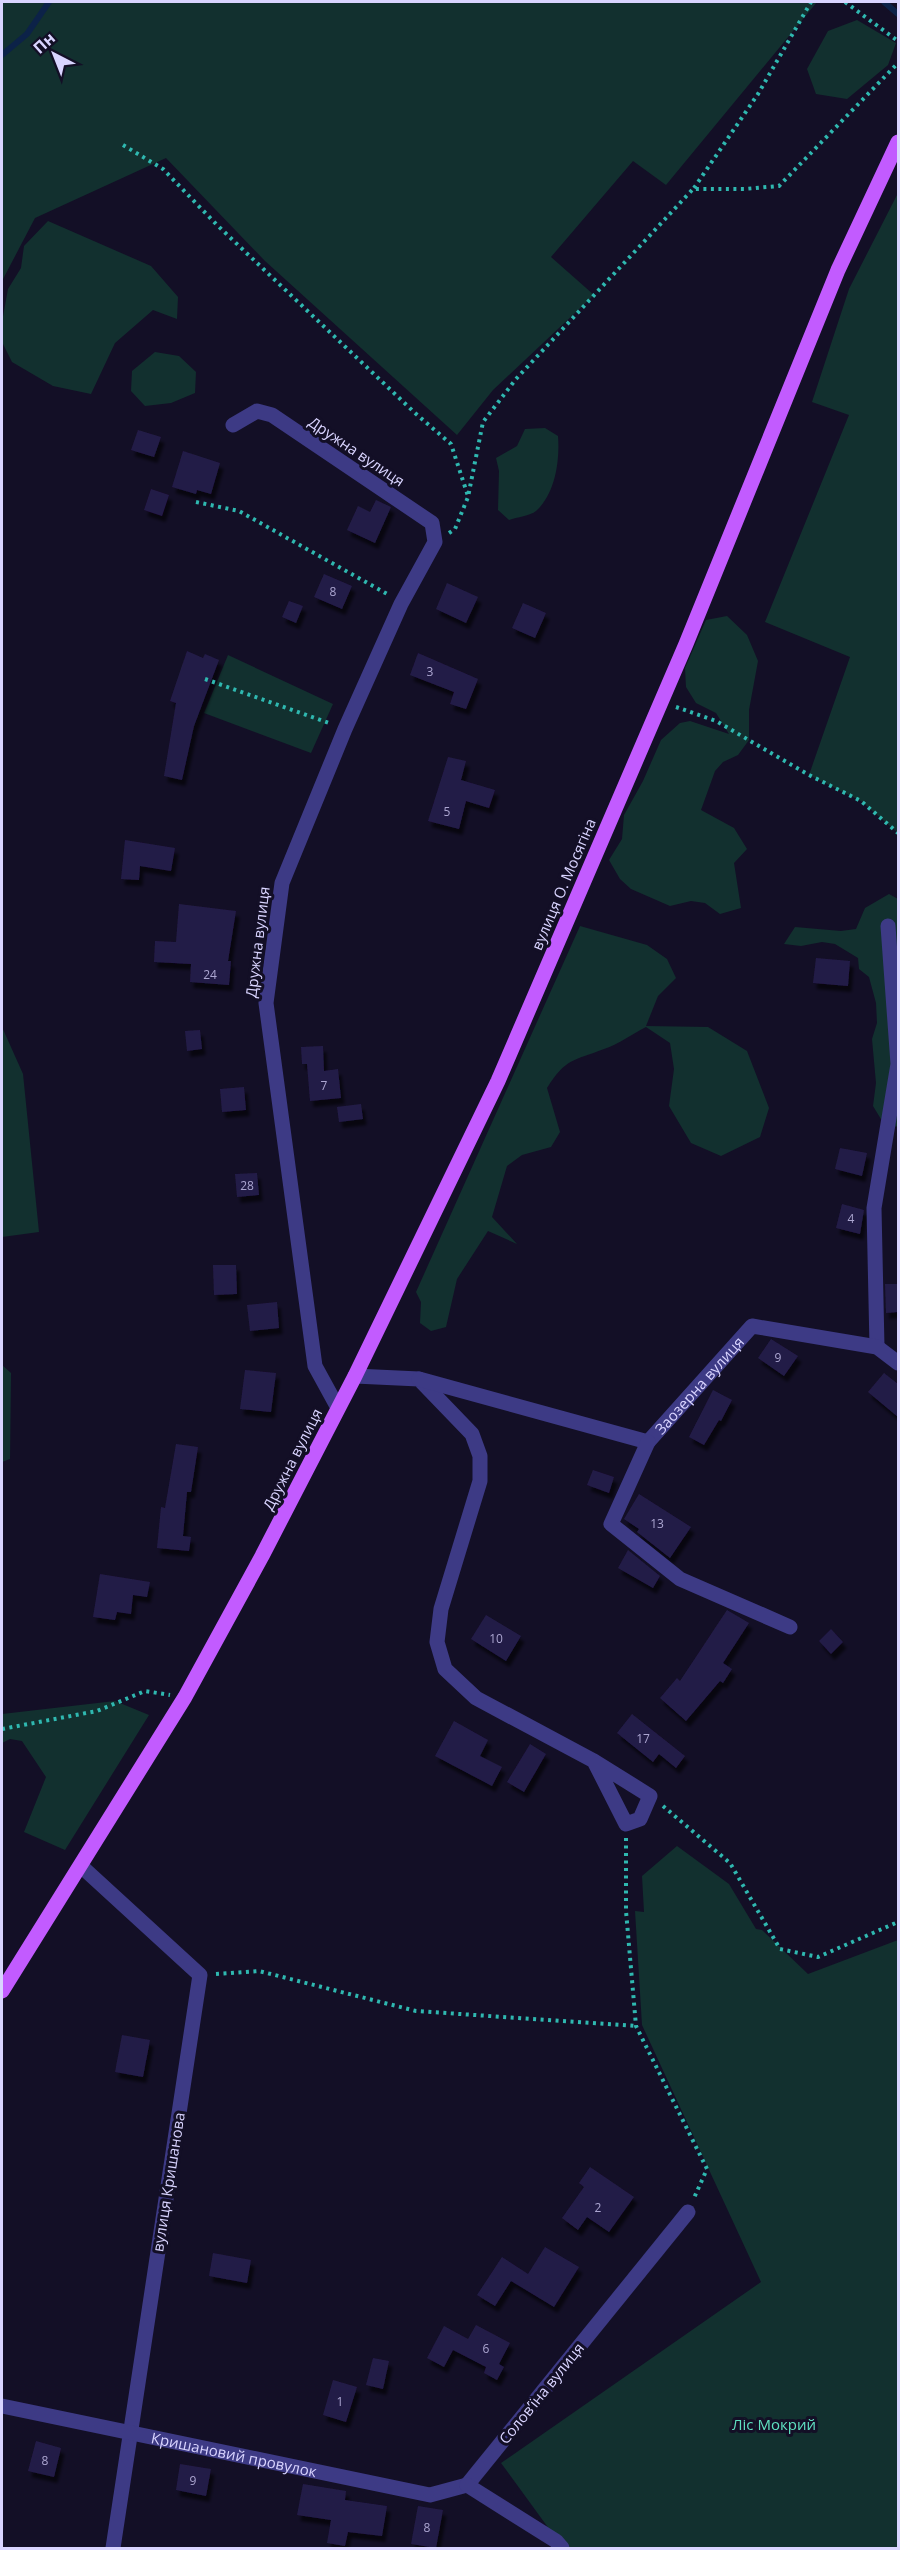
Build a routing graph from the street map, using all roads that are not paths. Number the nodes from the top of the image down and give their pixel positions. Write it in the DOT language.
graph roads {
  1 [pos="898,142"];
  2 [pos="233,425"];
  3 [pos="888,926"];
  4 [pos="877,1347"];
  5 [pos="898,1363"];
  6 [pos="355,1376"];
  7 [pos="419,1379"];
  8 [pos="338,1408"];
  9 [pos="648,1442"];
  10 [pos="790,1627"];
  11 [pos="594,1761"];
  12 [pos="81,1866"];
  13 [pos="2,1992"];
  14 [pos="688,2212"];
  15 [pos="2,2406"];
  16 [pos="129,2433"];
  17 [pos="467,2485"];
  18 [pos="113,2548"];
  19 [pos="562,2548"];
  1 -- 6 [label="main road, вулиця О. Мосягіна"];
  2 -- 8 [label="street, Дружна вулиця"];
  3 -- 4 [label="street"];
  4 -- 5 [label="street, Заозерна вулиця"];
  4 -- 9 [label="street, Заозерна вулиця"];
  6 -- 7 [label="street, Заозерна вулиця"];
  6 -- 8 [label="main road, вулиця О. Мосягіна"];
  7 -- 9 [label="street, Заозерна вулиця"];
  7 -- 11 [label="street"];
  8 -- 12 [label="main road, Дружна вулиця"];
  9 -- 10 [label="street"];
  11 -- 11 [label="street"];
  12 -- 13 [label="main road, Дружна вулиця"];
  12 -- 16 [label="street, вулиця Кришанова"];
  14 -- 17 [label="street, Соловʼїна вулиця"];
  15 -- 16 [label="street, Кришановий провулок"];
  16 -- 17 [label="street, Кришановий провулок"];
  16 -- 18 [label="street, вулиця Кришанова"];
  17 -- 19 [label="street"];
}
